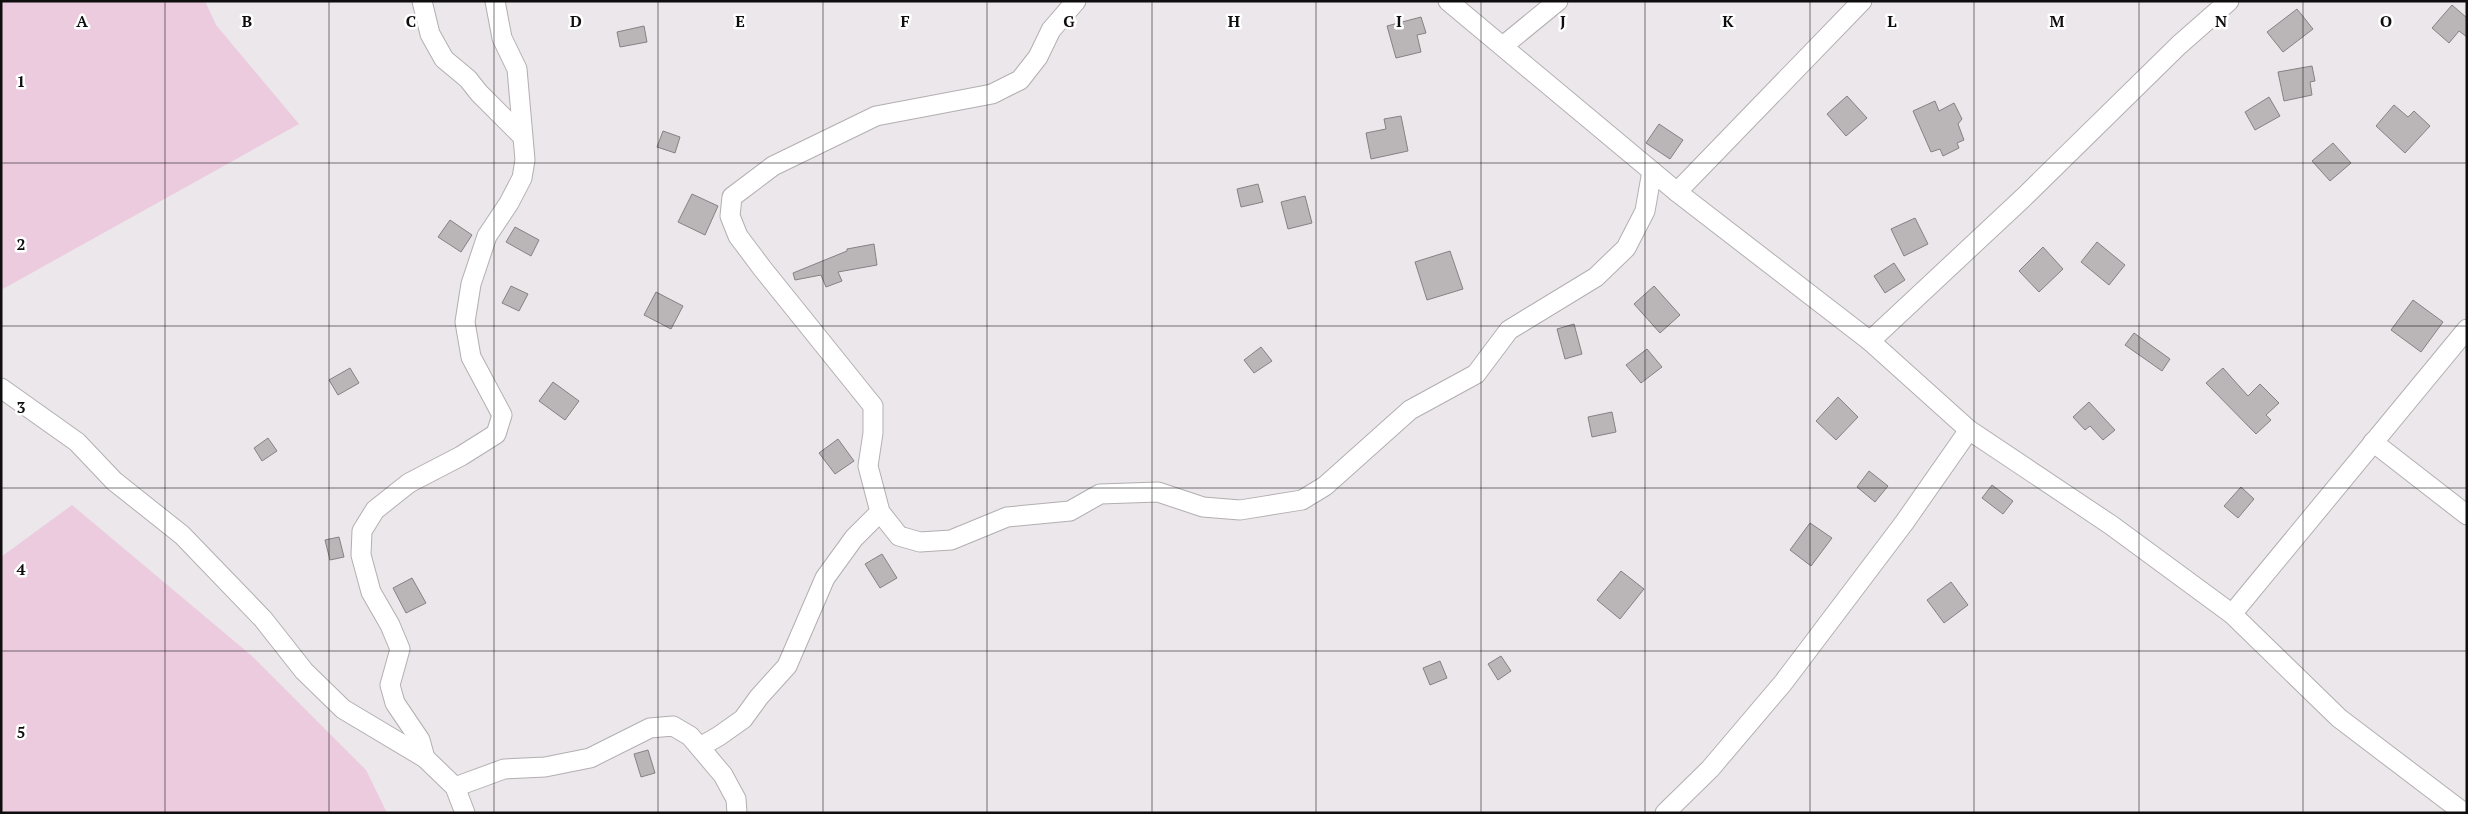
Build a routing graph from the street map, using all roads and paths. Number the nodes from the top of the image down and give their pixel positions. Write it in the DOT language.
graph roads {
  1 [pos="422,1"];
  2 [pos="495,1"];
  3 [pos="1076,1"];
  4 [pos="1448,1"];
  5 [pos="1558,1"];
  6 [pos="1862,1"];
  7 [pos="2229,1"];
  8 [pos="1503,46"];
  9 [pos="522,136"];
  10 [pos="1652,171"];
  11 [pos="1678,192"];
  12 [pos="2467,329"];
  13 [pos="1870,341"];
  14 [pos="1,388"];
  15 [pos="1969,430"];
  16 [pos="2373,442"];
  17 [pos="880,512"];
  18 [pos="2467,515"];
  19 [pos="2232,614"];
  20 [pos="700,747"];
  21 [pos="425,758"];
  22 [pos="455,787"];
  23 [pos="465,813"];
  24 [pos="737,813"];
  25 [pos="1665,813"];
  26 [pos="2464,813"];
  1 -- 9 [label="street"];
  2 -- 9 [label="street"];
  3 -- 17 [label="street"];
  4 -- 8 [label="street"];
  5 -- 8 [label="street"];
  6 -- 11 [label="street"];
  7 -- 13 [label="street"];
  8 -- 10 [label="street"];
  9 -- 21 [label="street"];
  10 -- 11 [label="street"];
  10 -- 17 [label="street"];
  11 -- 13 [label="street"];
  12 -- 16 [label="street"];
  13 -- 15 [label="street"];
  14 -- 21 [label="street"];
  15 -- 19 [label="street"];
  15 -- 25 [label="street"];
  16 -- 18 [label="street"];
  16 -- 19 [label="street"];
  17 -- 20 [label="street"];
  19 -- 26 [label="street"];
  20 -- 22 [label="street"];
  20 -- 24 [label="street"];
  21 -- 22 [label="street"];
  22 -- 23 [label="street"];
}
